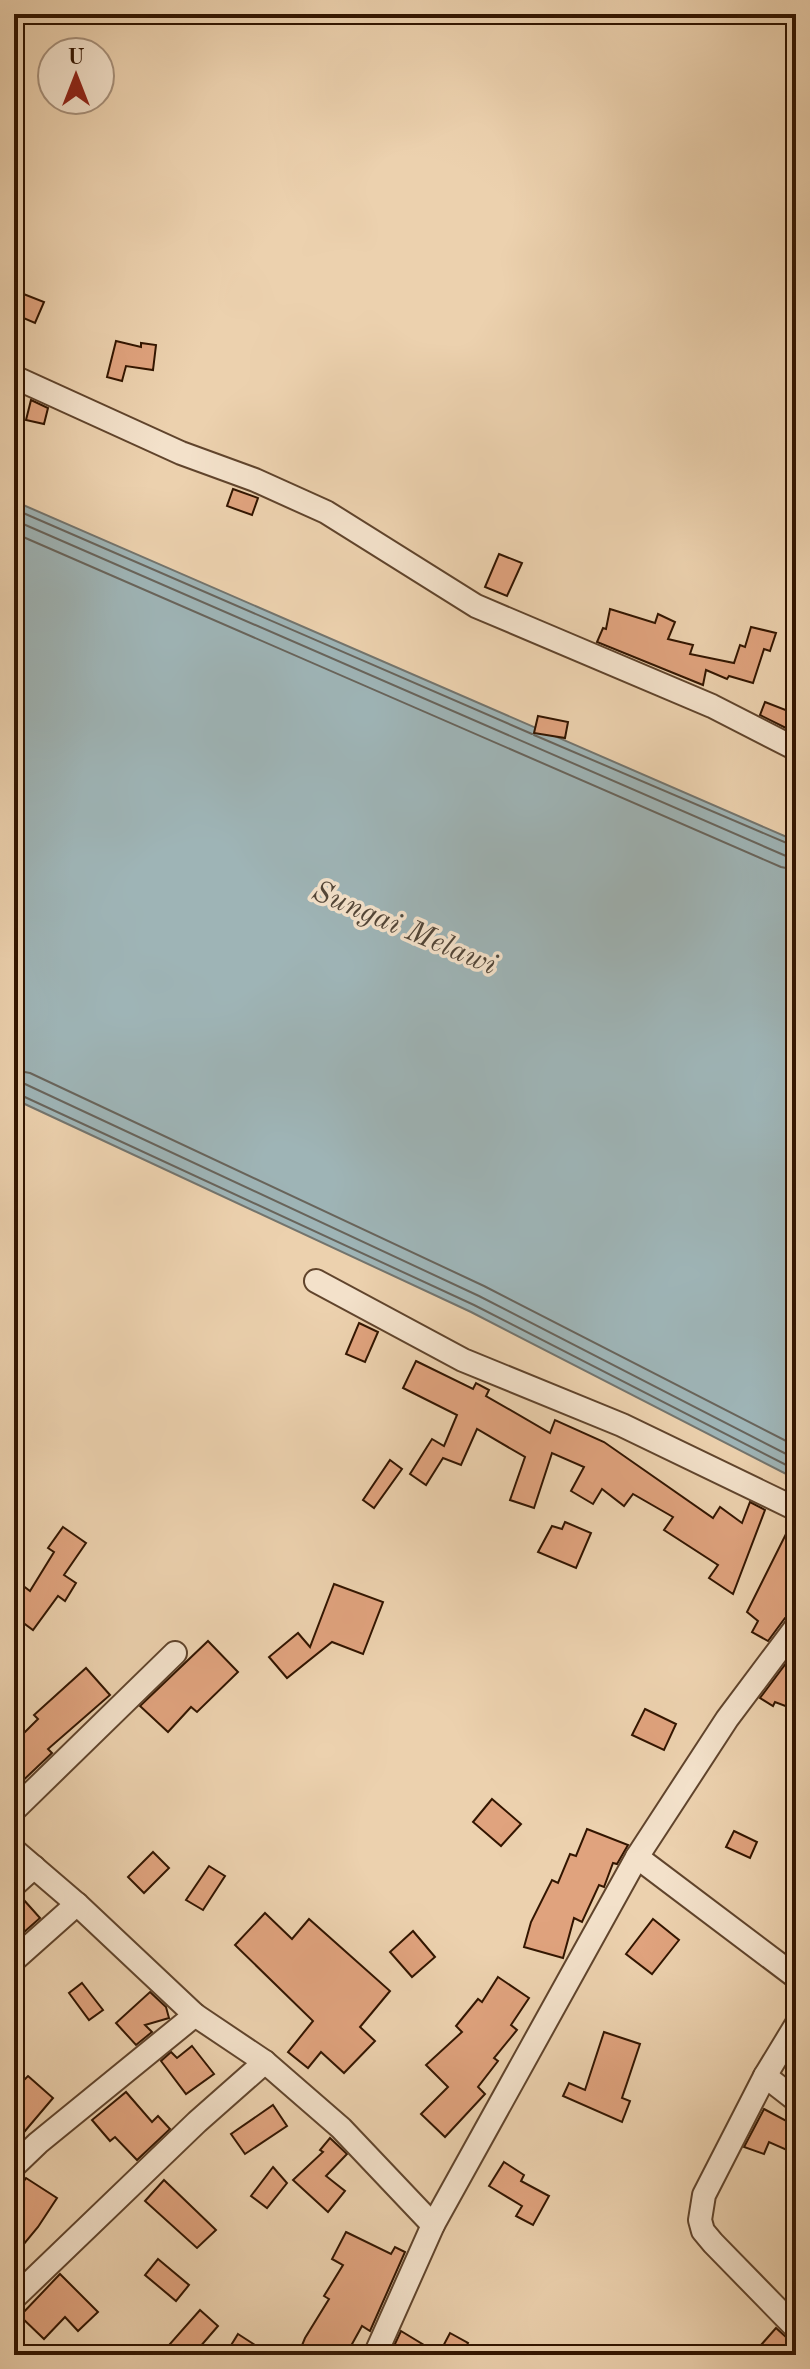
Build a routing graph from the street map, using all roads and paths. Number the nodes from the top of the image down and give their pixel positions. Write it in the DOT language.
graph roads {
  1 [pos="14,377"];
  2 [pos="796,749"];
  3 [pos="316,1281"];
  4 [pos="796,1509"];
  5 [pos="796,1627"];
  6 [pos="175,1653"];
  7 [pos="14,1810"];
  8 [pos="14,1850"];
  9 [pos="637,1857"];
  10 [pos="34,1867"];
  11 [pos="14,1885"];
  12 [pos="77,1904"];
  13 [pos="14,1960"];
  14 [pos="796,1977"];
  15 [pos="195,2015"];
  16 [pos="796,2025"];
  17 [pos="265,2062"];
  18 [pos="765,2076"];
  19 [pos="796,2100"];
  20 [pos="14,2166"];
  21 [pos="433,2225"];
  22 [pos="14,2298"];
  23 [pos="796,2328"];
  24 [pos="375,2355"];
  1 -- 2 [label="street"];
  3 -- 4 [label="street"];
  5 -- 9 [label="street"];
  6 -- 7 [label="street"];
  8 -- 10 [label="street"];
  9 -- 14 [label="street"];
  9 -- 21 [label="street"];
  10 -- 11 [label="street"];
  10 -- 12 [label="street"];
  12 -- 13 [label="street"];
  12 -- 15 [label="street"];
  15 -- 17 [label="street"];
  15 -- 20 [label="street"];
  16 -- 18 [label="street"];
  17 -- 21 [label="street"];
  17 -- 22 [label="street"];
  18 -- 19 [label="street"];
  18 -- 23 [label="street"];
  21 -- 24 [label="street"];
}
